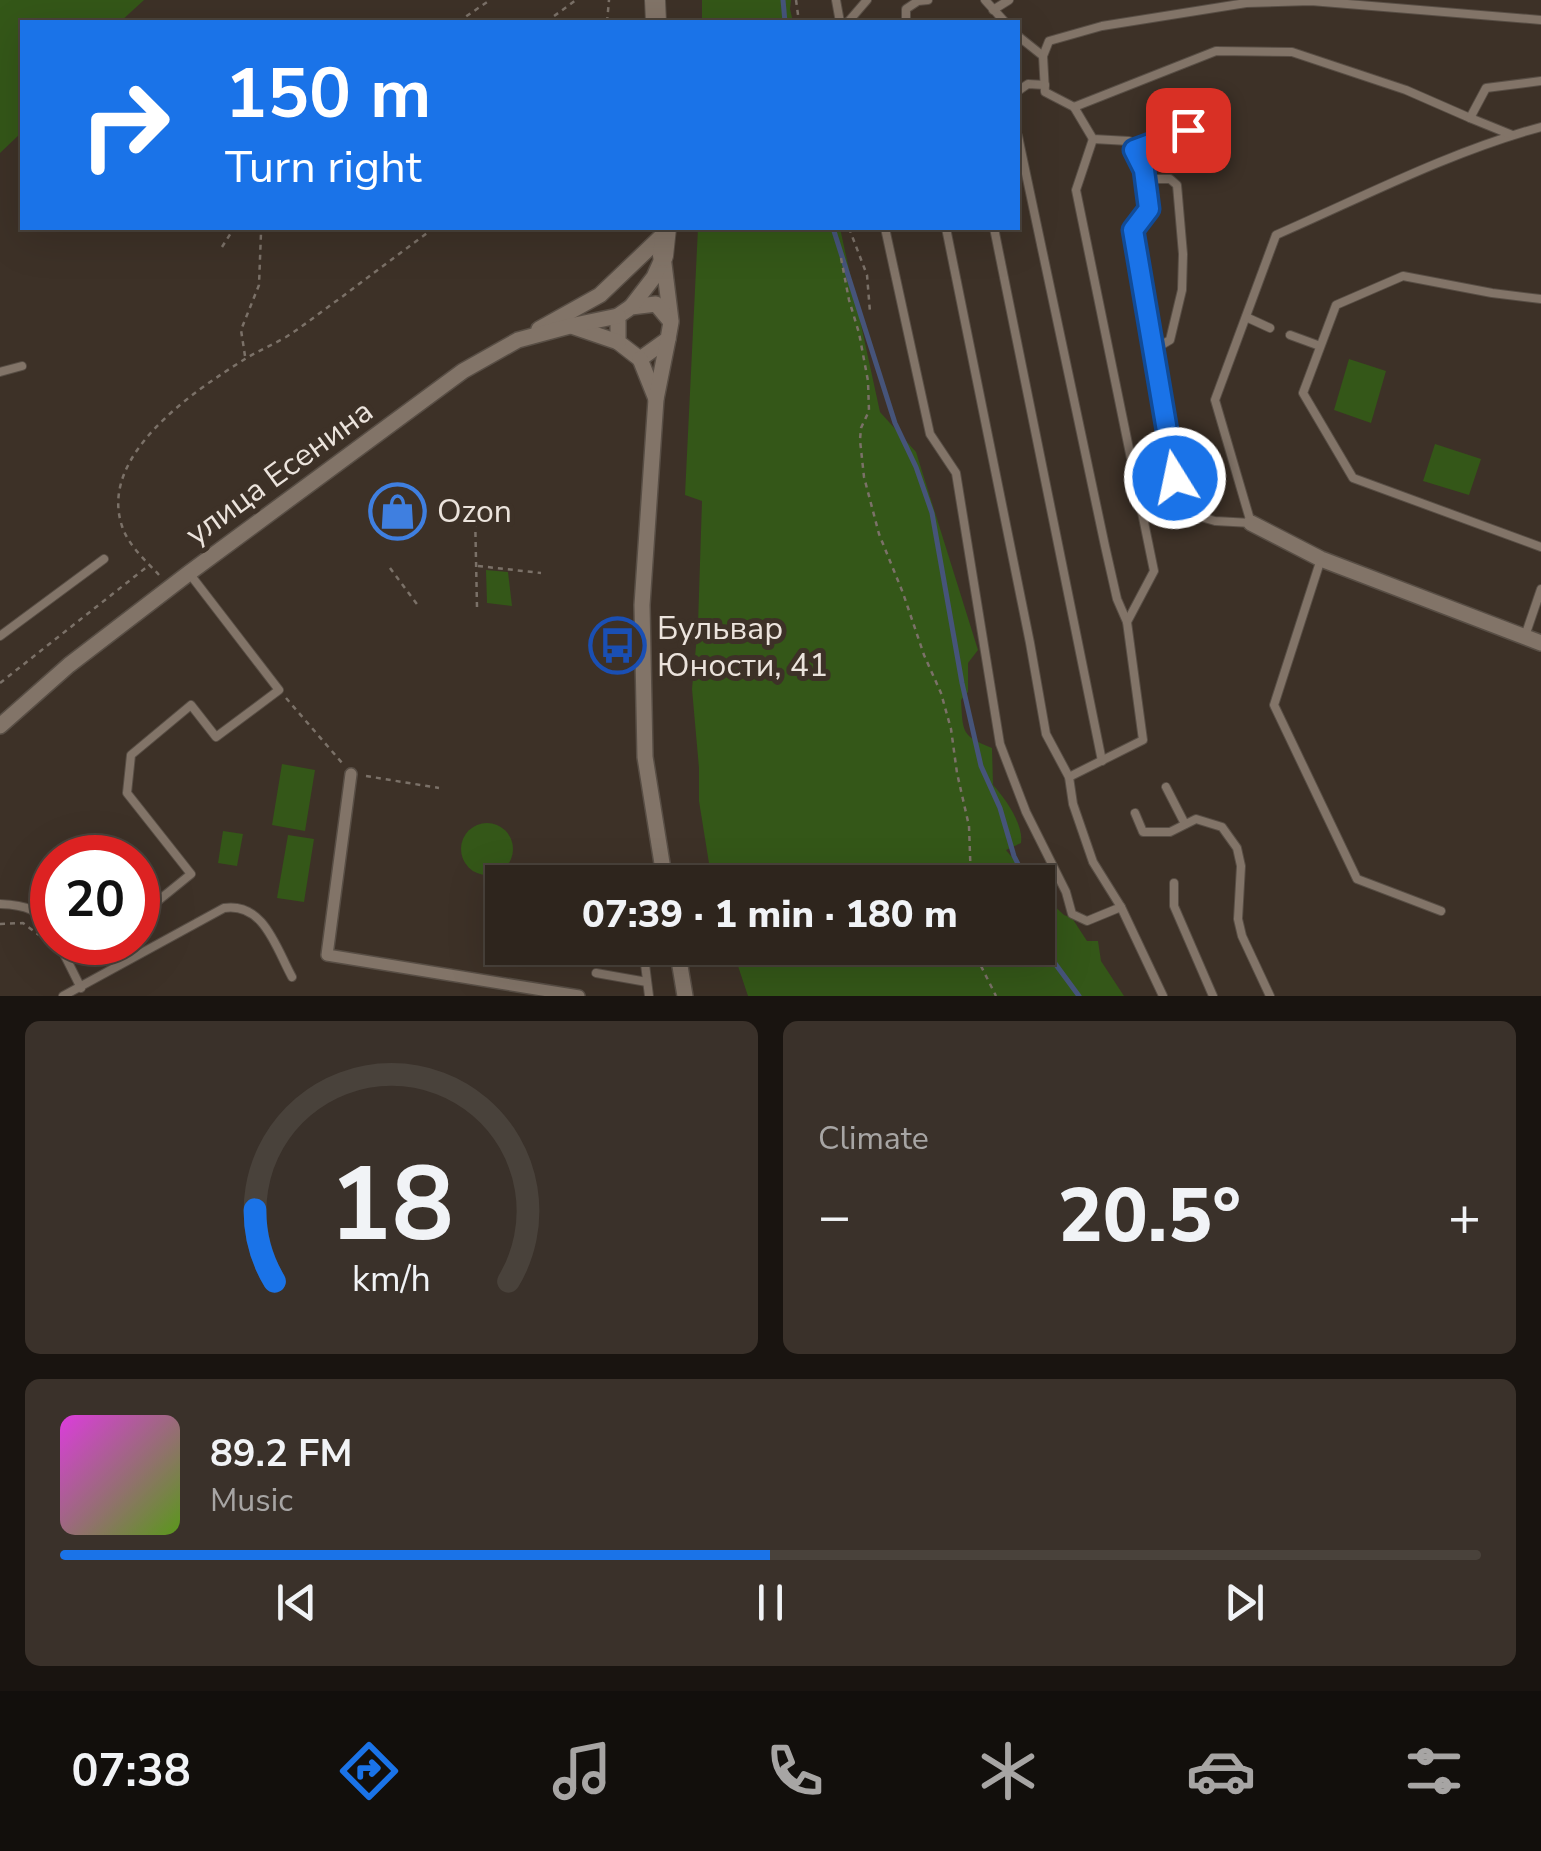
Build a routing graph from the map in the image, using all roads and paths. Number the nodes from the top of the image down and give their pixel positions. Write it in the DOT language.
graph roads {
  1 [pos="490,0"];
  2 [pos="576,0"];
  3 [pos="867,0"];
  4 [pos="928,0"];
  5 [pos="985,0"];
  6 [pos="1009,0"];
  7 [pos="919,1"];
  8 [pos="994,10"];
  9 [pos="461,20"];
  10 [pos="549,20"];
  11 [pos="850,20"];
  12 [pos="906,20"];
  13 [pos="1003,20"];
  14 [pos="1541,20"];
  15 [pos="1020,38"];
  16 [pos="1043,56"];
  17 [pos="1541,81"];
  18 [pos="1045,85"];
  19 [pos="1020,90"];
  20 [pos="1074,107"];
  21 [pos="1470,118"];
  22 [pos="1541,127"];
  23 [pos="1188,130"];
  24 [pos="1512,135"];
  25 [pos="1093,139"];
  26 [pos="1020,145"];
  27 [pos="1134,150"];
  28 [pos="1145,179"];
  29 [pos="233,230"];
  30 [pos="259,230"];
  31 [pos="266,230"];
  32 [pos="431,230"];
  33 [pos="666,230"];
  34 [pos="850,230"];
  35 [pos="885,230"];
  36 [pos="946,230"];
  37 [pos="994,230"];
  38 [pos="261,233"];
  39 [pos="222,247"];
  40 [pos="663,256"];
  41 [pos="841,258"];
  42 [pos="1541,298"];
  43 [pos="625,312"];
  44 [pos="870,312"];
  45 [pos="1246,317"];
  46 [pos="570,326"];
  47 [pos="1270,328"];
  48 [pos="670,331"];
  49 [pos="1290,334"];
  50 [pos="518,340"];
  51 [pos="618,342"];
  52 [pos="1320,346"];
  53 [pos="1153,350"];
  54 [pos="245,359"];
  55 [pos="640,359"];
  56 [pos="22,366"];
  57 [pos="0,372"];
  58 [pos="656,399"];
  59 [pos="475,512"];
  60 [pos="1251,523"];
  61 [pos="1541,547"];
  62 [pos="104,559"];
  63 [pos="1321,559"];
  64 [pos="150,565"];
  65 [pos="476,566"];
  66 [pos="390,568"];
  67 [pos="189,573"];
  68 [pos="541,573"];
  69 [pos="170,588"];
  70 [pos="1541,589"];
  71 [pos="477,607"];
  72 [pos="419,608"];
  73 [pos="1127,622"];
  74 [pos="0,636"];
  75 [pos="1525,636"];
  76 [pos="1541,643"];
  77 [pos="0,684"];
  78 [pos="279,690"];
  79 [pos="0,726"];
  80 [pos="1102,761"];
  81 [pos="351,774"];
  82 [pos="1069,778"];
  83 [pos="1166,787"];
  84 [pos="439,788"];
  85 [pos="1135,813"];
  86 [pos="1186,824"];
  87 [pos="662,865"];
  88 [pos="970,865"];
  89 [pos="1174,883"];
  90 [pos="160,899"];
  91 [pos="0,904"];
  92 [pos="1120,907"];
  93 [pos="30,910"];
  94 [pos="1441,911"];
  95 [pos="0,924"];
  96 [pos="30,928"];
  97 [pos="70,965"];
  98 [pos="645,965"];
  99 [pos="680,965"];
  100 [pos="979,965"];
  101 [pos="596,973"];
  102 [pos="292,977"];
  103 [pos="647,982"];
  104 [pos="81,988"];
  105 [pos="63,996"];
  106 [pos="580,996"];
  107 [pos="649,996"];
  108 [pos="686,996"];
  109 [pos="996,996"];
  110 [pos="1163,996"];
  111 [pos="1213,996"];
  112 [pos="1270,996"];
  1 -- 9 [label="path"];
  2 -- 10 [label="path"];
  3 -- 11 [label="lane"];
  4 -- 7 [label="lane"];
  5 -- 8 [label="lane"];
  6 -- 8 [label="lane"];
  7 -- 12 [label="lane"];
  8 -- 13 [label="lane"];
  14 -- 16 [label="lane"];
  15 -- 16 [label="lane"];
  16 -- 18 [label="lane"];
  17 -- 21 [label="lane"];
  18 -- 19 [label="lane"];
  18 -- 20 [label="lane"];
  20 -- 21 [label="lane"];
  20 -- 25 [label="lane"];
  21 -- 24 [label="lane"];
  22 -- 24 [label="lane"];
  23 -- 27 [label="lane"];
  24 -- 45 [label="lane"];
  25 -- 27 [label="lane"];
  25 -- 73 [label="lane"];
  26 -- 73 [label="lane"];
  27 -- 28 [label="lane"];
  28 -- 53 [label="lane"];
  28 -- 53 [label="lane"];
  29 -- 39 [label="path"];
  30 -- 38 [label="path"];
  31 -- 38 [label="path"];
  32 -- 54 [label="path"];
  33 -- 40 [label="street"];
  33 -- 50 [label="street"];
  34 -- 44 [label="path"];
  35 -- 92 [label="lane"];
  36 -- 82 [label="lane"];
  37 -- 80 [label="lane"];
  38 -- 54 [label="path"];
  40 -- 43 [label="street"];
  40 -- 48 [label="street"];
  41 -- 88 [label="path"];
  42 -- 52 [label="lane"];
  43 -- 46 [label="street, улица Есенина"];
  43 -- 48 [label="street"];
  43 -- 51 [label="street"];
  45 -- 47 [label="lane"];
  45 -- 60 [label="lane"];
  46 -- 50 [label="street, улица Есенина"];
  46 -- 51 [label="street"];
  48 -- 55 [label="street"];
  48 -- 58 [label="street"];
  49 -- 52 [label="lane"];
  50 -- 67 [label="street, улица Есенина"];
  51 -- 55 [label="street"];
  52 -- 61 [label="lane"];
  53 -- 60 [label="lane"];
  54 -- 64 [label="path"];
  55 -- 58 [label="street"];
  56 -- 57 [label="lane"];
  58 -- 87 [label="street"];
  59 -- 65 [label="path"];
  60 -- 63 [label="street"];
  62 -- 74 [label="lane"];
  63 -- 75 [label="street"];
  63 -- 94 [label="lane"];
  64 -- 69 [label="path"];
  64 -- 77 [label="path"];
  65 -- 68 [label="path"];
  65 -- 71 [label="path"];
  66 -- 72 [label="path"];
  67 -- 69 [label="street, улица Есенина"];
  67 -- 78 [label="lane"];
  69 -- 79 [label="street, улица Есенина"];
  70 -- 75 [label="lane"];
  73 -- 80 [label="lane"];
  75 -- 76 [label="street"];
  78 -- 81 [label="path"];
  78 -- 90 [label="lane"];
  80 -- 82 [label="lane"];
  81 -- 84 [label="path"];
  81 -- 106 [label="street"];
  82 -- 92 [label="lane"];
  83 -- 86 [label="lane"];
  85 -- 86 [label="lane"];
  86 -- 112 [label="lane"];
  89 -- 111 [label="lane"];
  91 -- 93 [label="lane"];
  92 -- 110 [label="lane"];
  95 -- 96 [label="path"];
  97 -- 104 [label="lane"];
  98 -- 103 [label="lane"];
  99 -- 108 [label="street"];
  100 -- 109 [label="path"];
  101 -- 103 [label="lane"];
  102 -- 104 [label="lane"];
  103 -- 107 [label="lane"];
  104 -- 105 [label="lane"];
}
